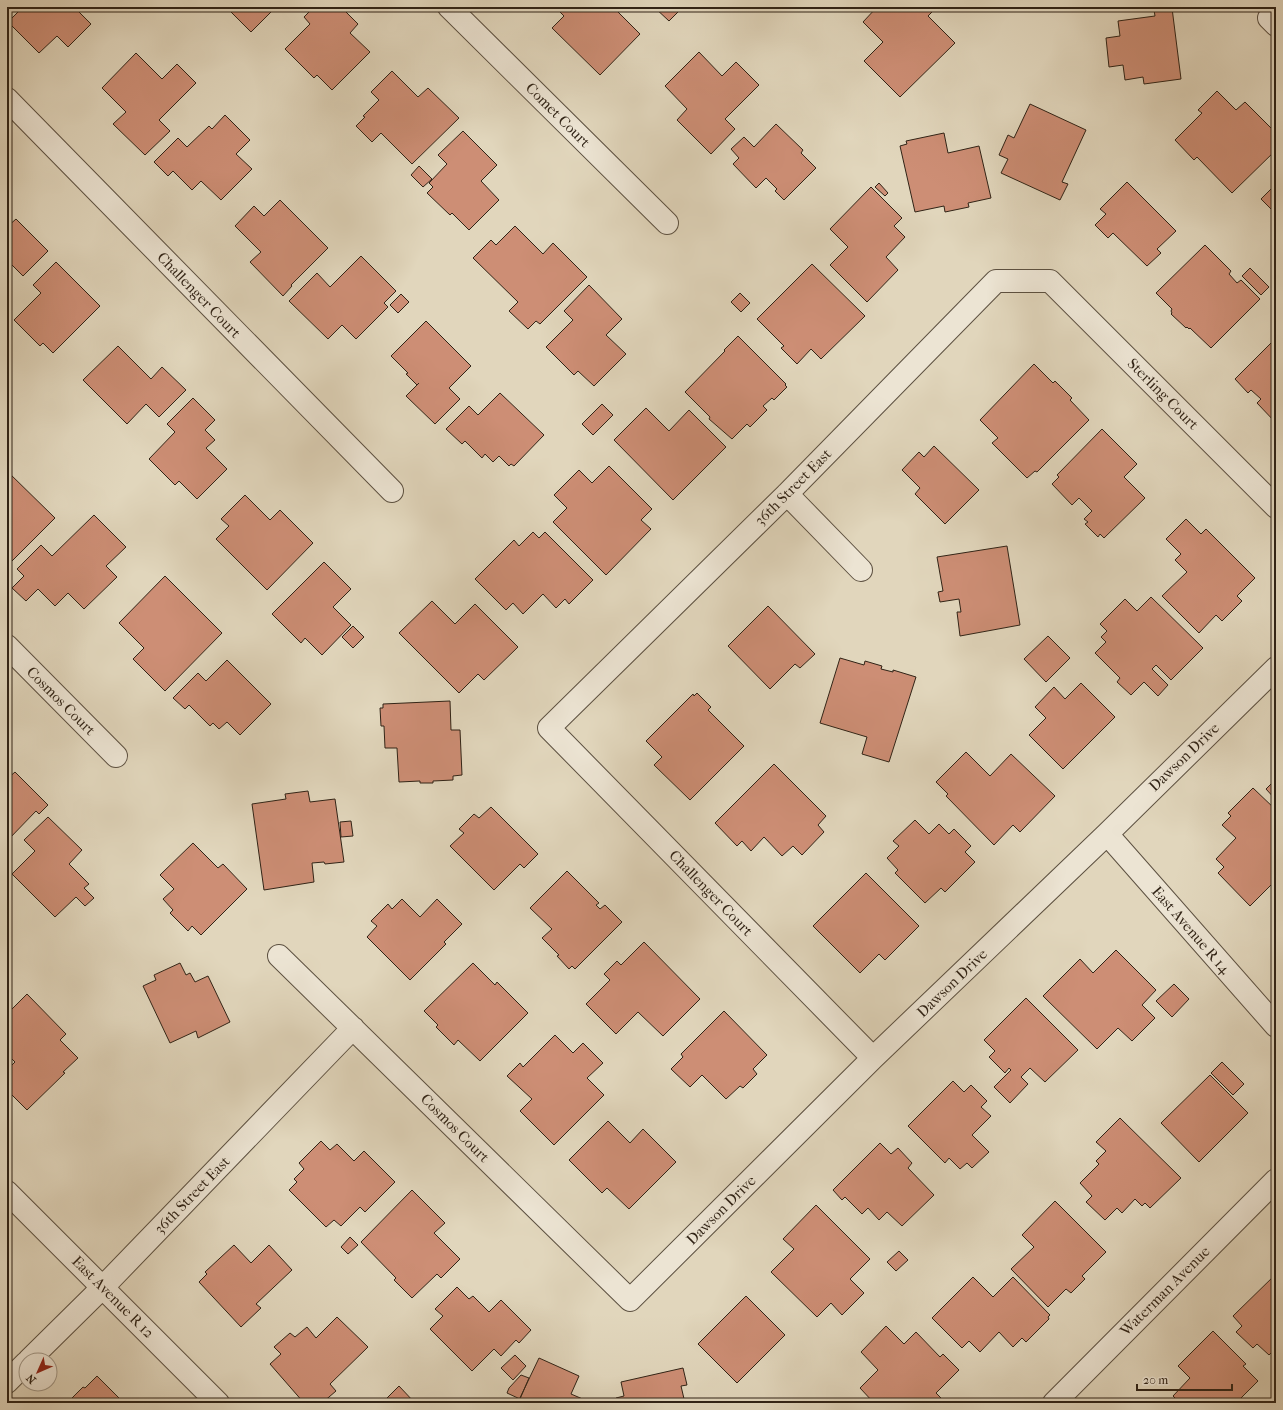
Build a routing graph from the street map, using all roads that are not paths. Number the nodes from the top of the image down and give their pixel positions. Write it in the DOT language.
graph roads {
  1 [pos="449,7"];
  2 [pos="7,99"];
  3 [pos="667,223"];
  4 [pos="1050,281"];
  5 [pos="392,491"];
  6 [pos="787,494"];
  7 [pos="1276,506"];
  8 [pos="861,570"];
  9 [pos="7,646"];
  10 [pos="1276,668"];
  11 [pos="549,728"];
  12 [pos="116,756"];
  13 [pos="1107,834"];
  14 [pos="279,956"];
  15 [pos="1276,1026"];
  16 [pos="354,1028"];
  17 [pos="873,1058"];
  18 [pos="1276,1180"];
  19 [pos="7,1192"];
  20 [pos="102,1287"];
  21 [pos="630,1300"];
  22 [pos="37,1352"];
  23 [pos="18,1371"];
  24 [pos="7,1382"];
  25 [pos="218,1403"];
  26 [pos="1054,1403"];
  1 -- 3 [label="street, Comet Court"];
  2 -- 5 [label="street, Challenger Court"];
  4 -- 6 [label="street, 36th Street East"];
  4 -- 7 [label="street, Sterling Court"];
  6 -- 8 [label="street"];
  6 -- 11 [label="street, 36th Street East"];
  9 -- 12 [label="street, Cosmos Court"];
  10 -- 13 [label="street, Dawson Drive"];
  11 -- 17 [label="street, Challenger Court"];
  13 -- 15 [label="street, East Avenue R 14"];
  13 -- 17 [label="street, Dawson Drive"];
  14 -- 16 [label="street, Cosmos Court"];
  16 -- 20 [label="street, 36th Street East"];
  16 -- 21 [label="street, Cosmos Court"];
  17 -- 21 [label="street, Dawson Drive"];
  18 -- 26 [label="street, Waterman Avenue"];
  19 -- 20 [label="street, East Avenue R 12"];
  20 -- 22 [label="street, 36th Street East"];
  20 -- 25 [label="street, East Avenue R 12"];
  23 -- 24 [label="street"];
}
